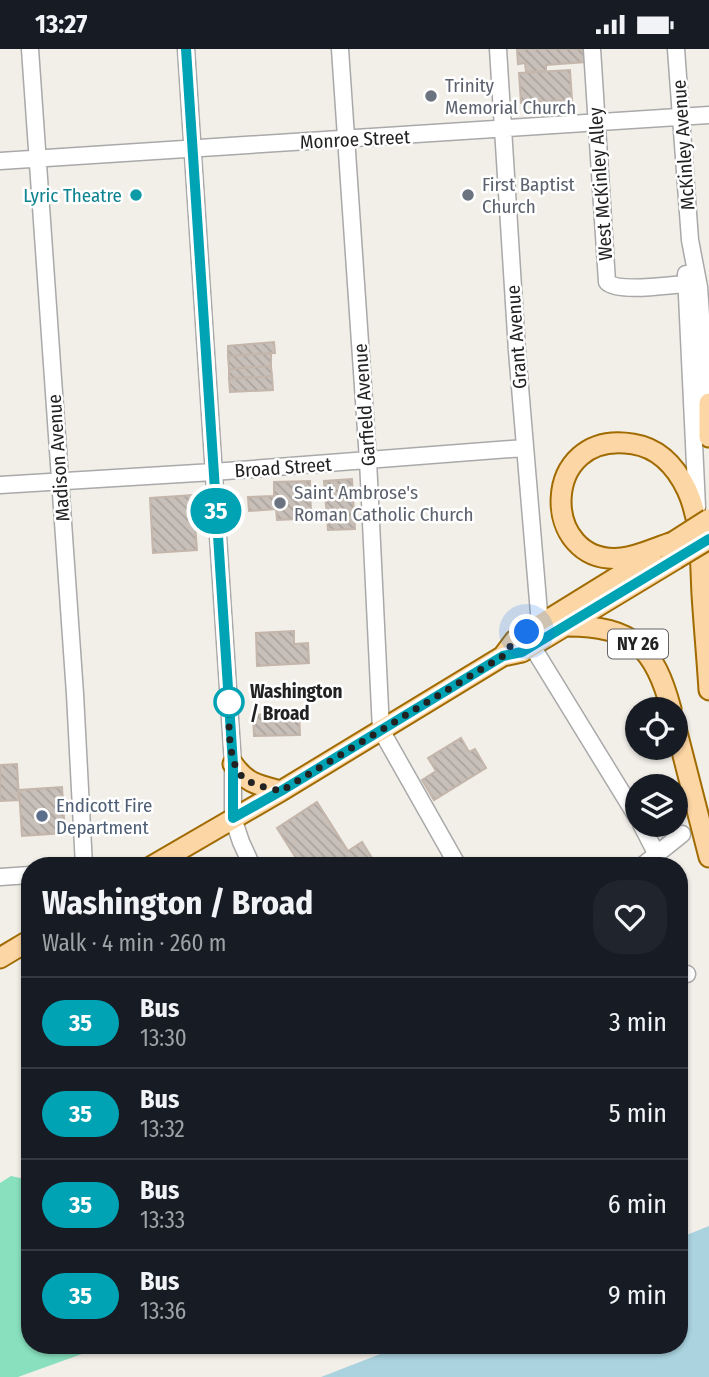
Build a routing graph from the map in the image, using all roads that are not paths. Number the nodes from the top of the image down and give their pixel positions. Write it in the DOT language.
graph roads {
  1 [pos="30,49"];
  2 [pos="186,49"];
  3 [pos="340,49"];
  4 [pos="498,49"];
  5 [pos="592,49"];
  6 [pos="676,49"];
  7 [pos="709,115"];
  8 [pos="681,116"];
  9 [pos="596,121"];
  10 [pos="503,129"];
  11 [pos="345,140"];
  12 [pos="192,149"];
  13 [pos="38,158"];
  14 [pos="0,161"];
  15 [pos="698,285"];
  16 [pos="708,409"];
  17 [pos="709,437"];
  18 [pos="524,448"];
  19 [pos="368,460"];
  20 [pos="213,472"];
  21 [pos="59,481"];
  22 [pos="0,485"];
  23 [pos="705,527"];
  24 [pos="674,551"];
  25 [pos="540,625"];
  26 [pos="567,626"];
  27 [pos="532,646"];
  28 [pos="503,656"];
  29 [pos="709,690"];
  30 [pos="667,697"];
  31 [pos="382,730"];
  32 [pos="684,760"];
  33 [pos="233,764"];
  34 [pos="281,791"];
  35 [pos="625,797"];
  36 [pos="233,818"];
  37 [pos="648,837"];
  38 [pos="678,837"];
  39 [pos="656,853"];
  40 [pos="84,857"];
  41 [pos="164,857"];
  42 [pos="248,857"];
  43 [pos="453,857"];
  44 [pos="653,857"];
  45 [pos="709,857"];
  46 [pos="21,876"];
  47 [pos="0,877"];
  48 [pos="21,945"];
  49 [pos="0,958"];
  1 -- 13 [label="street, Madison Avenue"];
  2 -- 12 [label="street"];
  3 -- 11 [label="street, Garfield Avenue"];
  4 -- 10 [label="street, Grant Avenue"];
  5 -- 9 [label="street, West McKinley Alley"];
  6 -- 8 [label="street, McKinley Avenue"];
  7 -- 8 [label="street, Monroe Street"];
  8 -- 9 [label="street, Monroe Street"];
  8 -- 15 [label="street, McKinley Avenue"];
  9 -- 10 [label="street, Monroe Street"];
  9 -- 15 [label="street, West McKinley Alley"];
  10 -- 11 [label="street, Monroe Street"];
  10 -- 18 [label="street, Grant Avenue"];
  11 -- 12 [label="street, Monroe Street"];
  11 -- 19 [label="street, Garfield Avenue"];
  12 -- 13 [label="street, Monroe Street"];
  12 -- 20 [label="street"];
  13 -- 14 [label="street, Monroe Street"];
  13 -- 21 [label="street, Madison Avenue"];
  15 -- 16 [label="street, McKinley Avenue"];
  15 -- 23 [label="street, McKinley Avenue"];
  16 -- 17 [label="main road"];
  18 -- 19 [label="street, Broad Street"];
  18 -- 25 [label="street, Grant Avenue"];
  19 -- 20 [label="street, Broad Street"];
  19 -- 31 [label="street, Garfield Avenue"];
  20 -- 21 [label="street, Broad Street"];
  20 -- 33 [label="street"];
  21 -- 22 [label="street, Broad Street"];
  21 -- 40 [label="street, Madison Avenue"];
  23 -- 24 [label="main road, bridge"];
  23 -- 24 [label="main road"];
  23 -- 29 [label="main road"];
  24 -- 25 [label="main road"];
  24 -- 26 [label="main road"];
  25 -- 28 [label="main road"];
  26 -- 27 [label="main road"];
  26 -- 30 [label="main road, NY 26"];
  27 -- 28 [label="main road"];
  27 -- 35 [label="street"];
  28 -- 31 [label="main road"];
  31 -- 34 [label="main road"];
  31 -- 43 [label="street, Garfield Avenue"];
  32 -- 45 [label="main road"];
  33 -- 34 [label="main road"];
  33 -- 36 [label="street"];
  34 -- 36 [label="main road"];
  36 -- 41 [label="main road"];
  36 -- 42 [label="street"];
  37 -- 39 [label="street"];
  38 -- 39 [label="street"];
  39 -- 44 [label="street"];
  46 -- 47 [label="street"];
  48 -- 49 [label="main road"];
}
